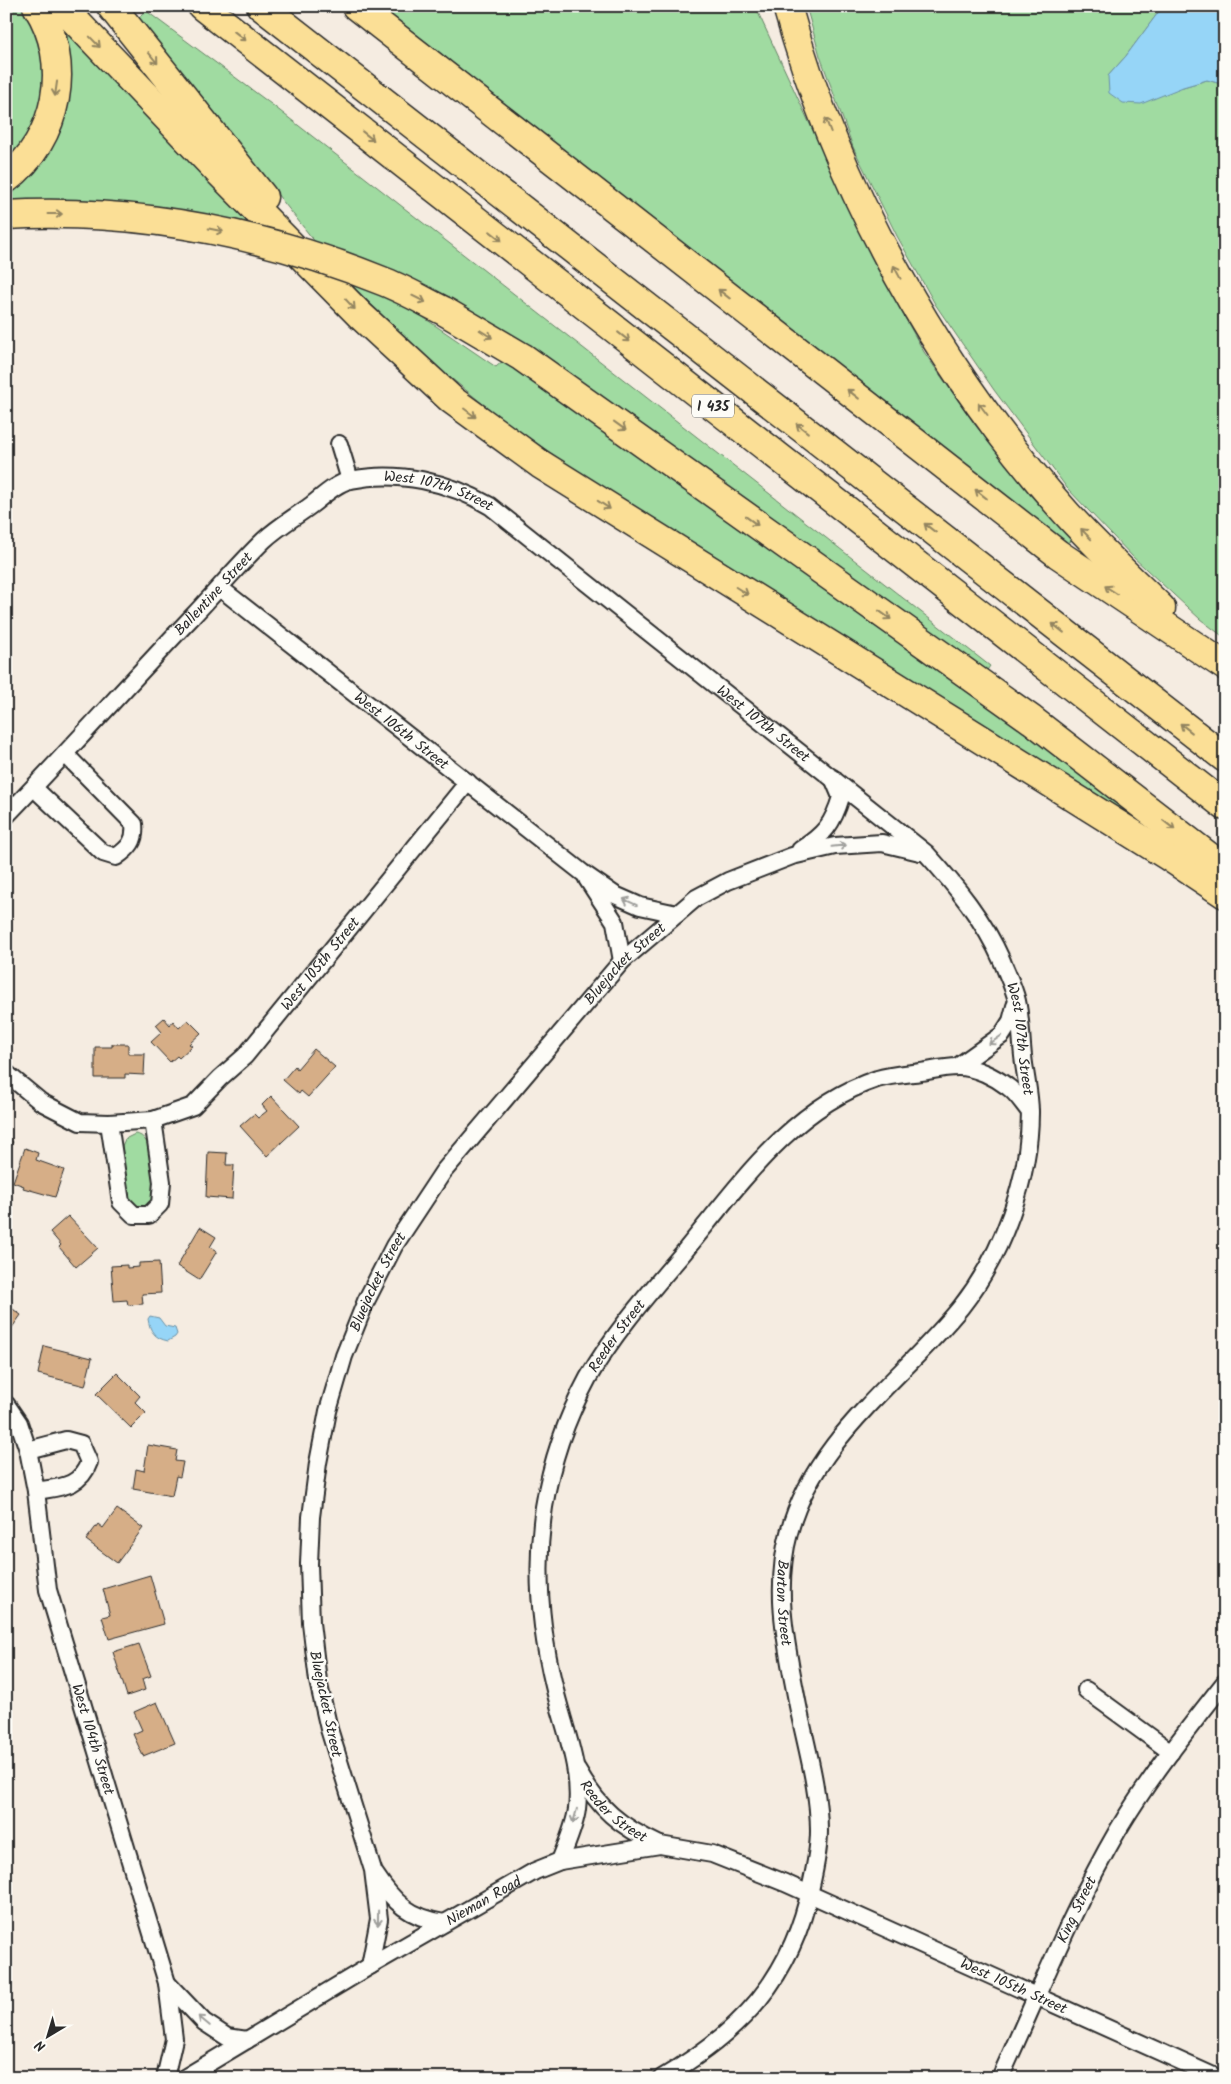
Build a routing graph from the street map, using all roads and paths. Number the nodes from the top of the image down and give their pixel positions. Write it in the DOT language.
graph roads {
  1 [pos="37,6"];
  2 [pos="61,6"];
  3 [pos="111,6"];
  4 [pos="202,6"];
  5 [pos="261,6"];
  6 [pos="356,6"];
  7 [pos="773,6"];
  8 [pos="787,6"];
  9 [pos="798,48"];
  10 [pos="6,179"];
  11 [pos="6,215"];
  12 [pos="316,269"];
  13 [pos="339,444"];
  14 [pos="350,480"];
  15 [pos="220,588"];
  16 [pos="1225,664"];
  17 [pos="66,755"];
  18 [pos="1225,758"];
  19 [pos="832,778"];
  20 [pos="468,782"];
  21 [pos="34,788"];
  22 [pos="1225,806"];
  23 [pos="6,816"];
  24 [pos="926,853"];
  25 [pos="792,856"];
  26 [pos="1225,869"];
  27 [pos="583,873"];
  28 [pos="1225,894"];
  29 [pos="677,914"];
  30 [pos="622,961"];
  31 [pos="1016,999"];
  32 [pos="957,1067"];
  33 [pos="6,1073"];
  34 [pos="1030,1112"];
  35 [pos="153,1120"];
  36 [pos="109,1123"];
  37 [pos="6,1404"];
  38 [pos="28,1450"];
  39 [pos="36,1491"];
  40 [pos="1225,1682"];
  41 [pos="1086,1690"];
  42 [pos="1170,1752"];
  43 [pos="576,1768"];
  44 [pos="660,1845"];
  45 [pos="560,1862"];
  46 [pos="373,1870"];
  47 [pos="810,1894"];
  48 [pos="444,1923"];
  49 [pos="370,1966"];
  50 [pos="167,1983"];
  51 [pos="1037,1997"];
  52 [pos="247,2040"];
  53 [pos="165,2078"];
  54 [pos="184,2078"];
  55 [pos="662,2078"];
  56 [pos="1000,2078"];
  57 [pos="1218,2078"];
  1 -- 10 [label="highway, one-way"];
  2 -- 12 [label="highway, one-way"];
  3 -- 12 [label="highway, one-way"];
  4 -- 22 [label="highway, I 435, one-way"];
  18 -- 5 [label="highway, I 435, one-way"];
  16 -- 6 [label="highway, one-way"];
  7 -- 9 [label="highway"];
  8 -- 9 [label="highway"];
  16 -- 9 [label="highway, one-way"];
  11 -- 26 [label="highway, one-way, bridge"];
  12 -- 28 [label="highway, one-way"];
  13 -- 14 [label="street"];
  14 -- 15 [label="street, Ballentine Street"];
  14 -- 19 [label="street, West 107th Street"];
  15 -- 17 [label="street, Ballentine Street"];
  15 -- 20 [label="street, West 106th Street"];
  17 -- 21 [label="street, Ballentine Street"];
  17 -- 21 [label="street"];
  19 -- 24 [label="street, West 107th Street"];
  19 -- 25 [label="street, Bluejacket Street"];
  20 -- 27 [label="street, West 106th Street"];
  20 -- 35 [label="street, West 105th Street"];
  21 -- 23 [label="street, Ballentine Street"];
  25 -- 24 [label="street, Bluejacket Street, one-way"];
  24 -- 31 [label="street, West 107th Street"];
  25 -- 29 [label="street, Bluejacket Street"];
  29 -- 27 [label="street, West 106th Street, one-way"];
  27 -- 30 [label="street, West 106th Street"];
  29 -- 30 [label="street, Bluejacket Street"];
  30 -- 46 [label="street, Bluejacket Street"];
  31 -- 32 [label="street, Reeder Street, one-way"];
  31 -- 34 [label="street, West 107th Street"];
  32 -- 34 [label="street, Reeder Street"];
  32 -- 43 [label="street, Reeder Street"];
  33 -- 36 [label="street, West 105th Street"];
  34 -- 47 [label="street, Barton Street"];
  35 -- 36 [label="street, West 105th Street"];
  35 -- 36 [label="street"];
  37 -- 38 [label="street, West 104th Street"];
  38 -- 39 [label="street, West 104th Street"];
  38 -- 39 [label="street"];
  39 -- 50 [label="street, West 104th Street"];
  40 -- 42 [label="street, King Street"];
  41 -- 42 [label="street"];
  42 -- 51 [label="street, King Street"];
  43 -- 44 [label="street, Reeder Street"];
  43 -- 45 [label="street, Reeder Street, one-way"];
  44 -- 45 [label="street, Nieman Road"];
  44 -- 47 [label="street, Nieman Road"];
  45 -- 48 [label="street, Nieman Road"];
  46 -- 48 [label="street, Bluejacket Street"];
  46 -- 49 [label="street, Bluejacket Street, one-way"];
  47 -- 51 [label="street, West 105th Street"];
  47 -- 55 [label="street, Barton Street"];
  48 -- 49 [label="street, Nieman Road"];
  49 -- 52 [label="street, Nieman Road"];
  52 -- 50 [label="street, West 104th Street, one-way"];
  50 -- 53 [label="street, West 104th Street"];
  51 -- 56 [label="street, King Street"];
  51 -- 57 [label="street, West 105th Street"];
  52 -- 54 [label="street, Nieman Road"];
}
